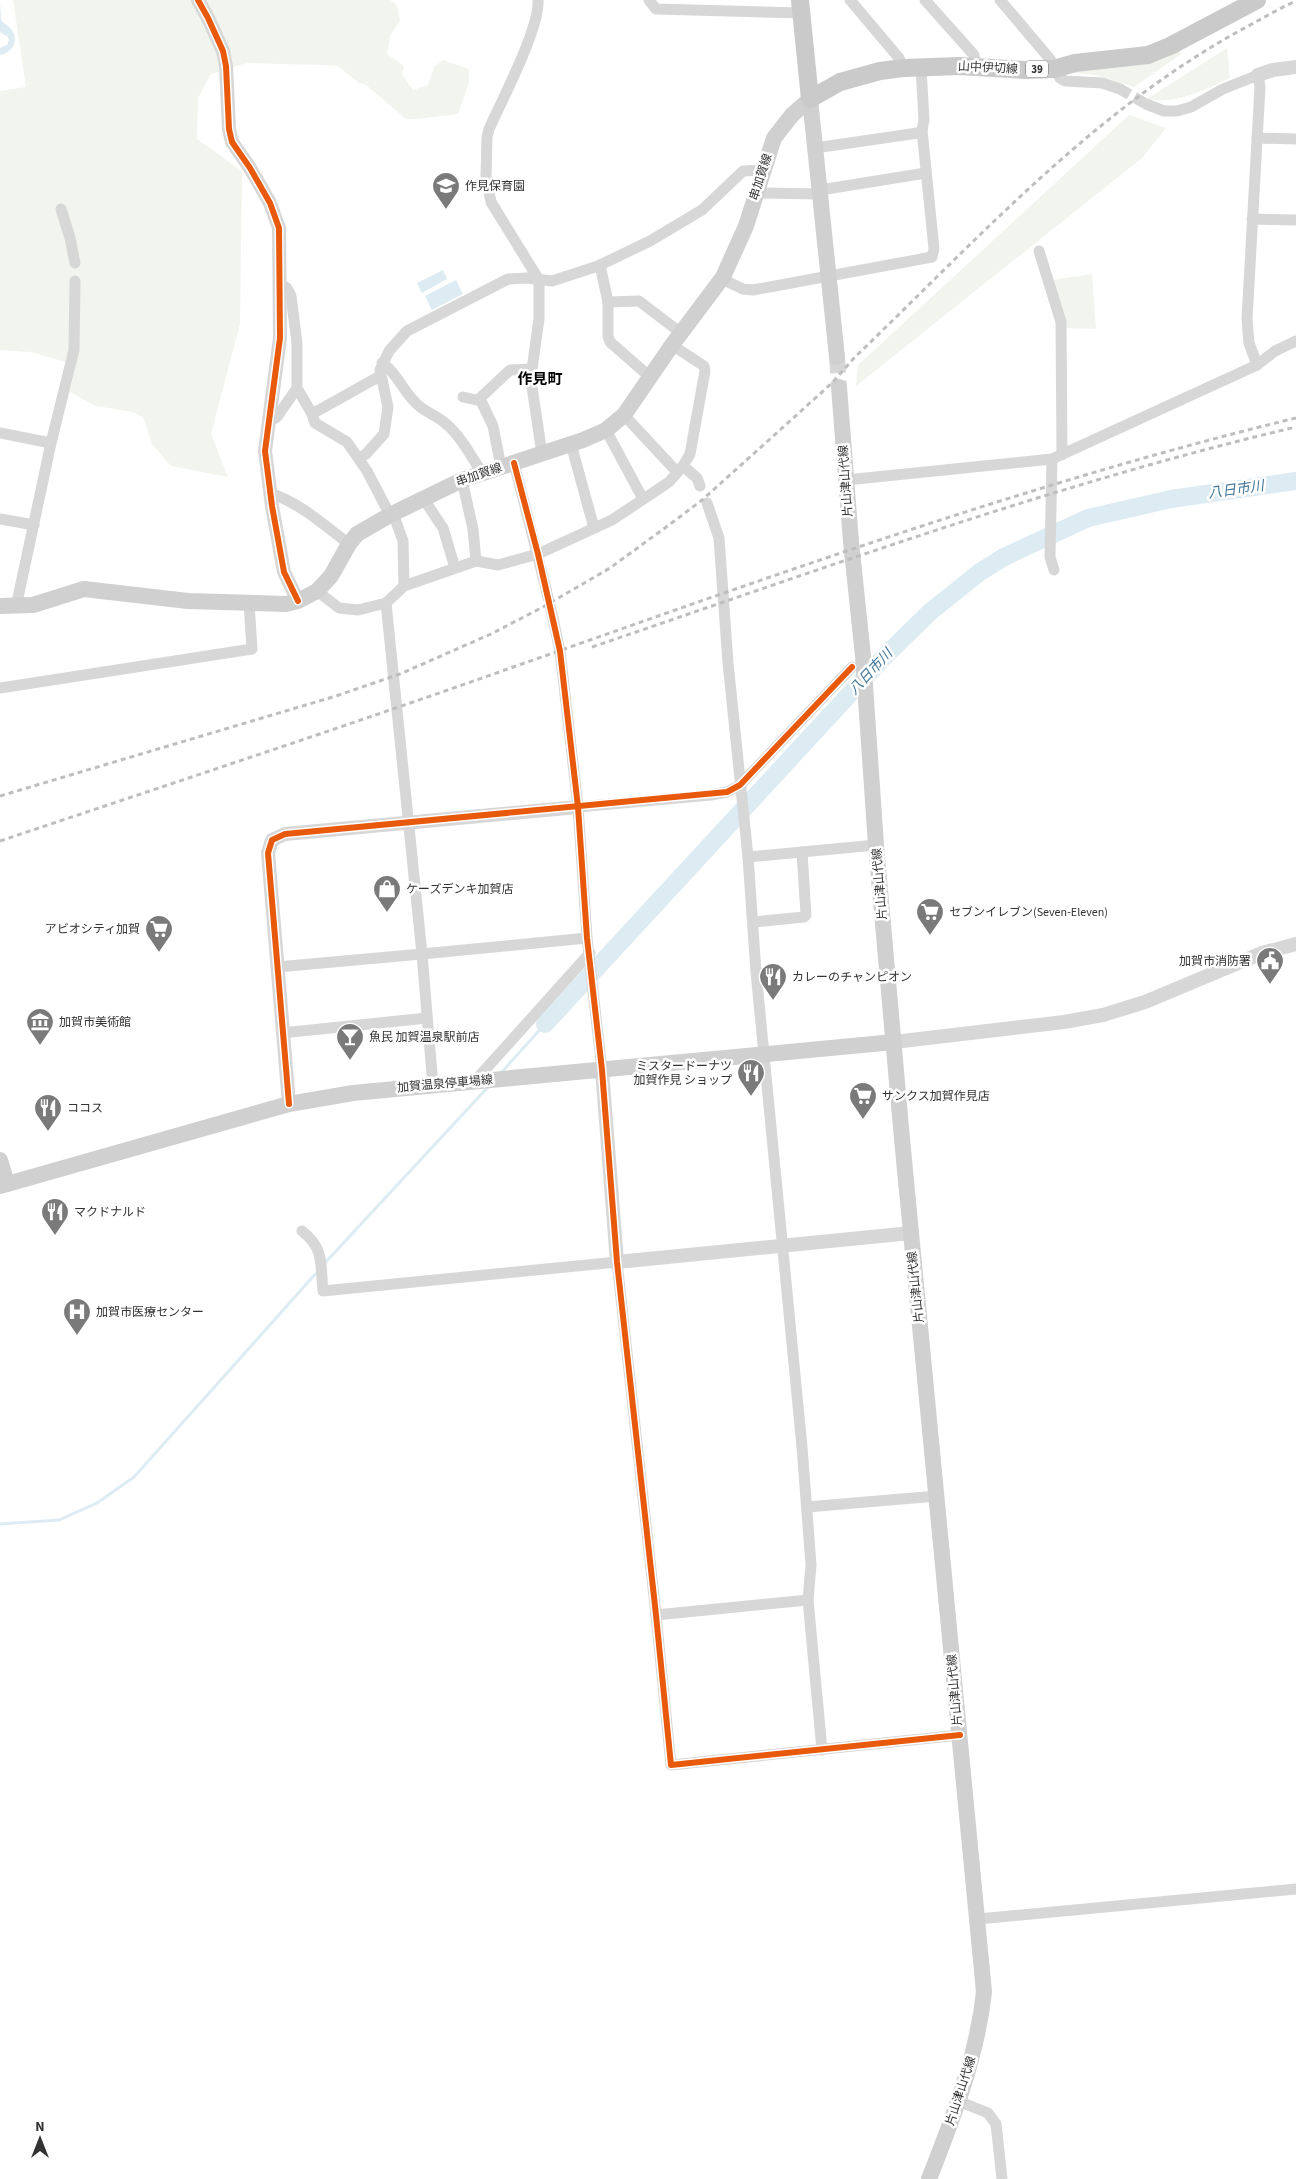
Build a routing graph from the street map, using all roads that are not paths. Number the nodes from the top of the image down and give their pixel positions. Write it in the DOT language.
graph roads {
  1 [pos="198,0"];
  2 [pos="538,0"];
  3 [pos="649,0"];
  4 [pos="850,0"];
  5 [pos="925,0"];
  6 [pos="1000,0"];
  7 [pos="1257,0"];
  8 [pos="801,7"];
  9 [pos="976,67"];
  10 [pos="1296,67"];
  11 [pos="912,68"];
  12 [pos="1054,68"];
  13 [pos="1258,75"];
  14 [pos="1120,90"];
  15 [pos="810,99"];
  16 [pos="1146,104"];
  17 [pos="922,130"];
  18 [pos="1257,138"];
  19 [pos="1296,139"];
  20 [pos="815,148"];
  21 [pos="763,170"];
  22 [pos="926,173"];
  23 [pos="820,192"];
  24 [pos="756,193"];
  25 [pos="61,209"];
  26 [pos="1252,219"];
  27 [pos="1296,220"];
  28 [pos="1039,251"];
  29 [pos="75,263"];
  30 [pos="600,265"];
  31 [pos="829,275"];
  32 [pos="722,279"];
  33 [pos="539,280"];
  34 [pos="75,281"];
  35 [pos="281,284"];
  36 [pos="608,302"];
  37 [pos="676,339"];
  38 [pos="1296,341"];
  39 [pos="837,357"];
  40 [pos="382,363"];
  41 [pos="1257,364"];
  42 [pos="532,369"];
  43 [pos="380,376"];
  44 [pos="650,377"];
  45 [pos="839,387"];
  46 [pos="297,388"];
  47 [pos="463,397"];
  48 [pos="479,400"];
  49 [pos="312,414"];
  50 [pos="624,415"];
  51 [pos="268,422"];
  52 [pos="606,430"];
  53 [pos="0,433"];
  54 [pos="51,443"];
  55 [pos="571,444"];
  56 [pos="542,454"];
  57 [pos="1057,457"];
  58 [pos="359,458"];
  59 [pos="507,465"];
  60 [pos="680,469"];
  61 [pos="482,473"];
  62 [pos="462,480"];
  63 [pos="846,480"];
  64 [pos="700,486"];
  65 [pos="270,493"];
  66 [pos="423,498"];
  67 [pos="643,499"];
  68 [pos="706,503"];
  69 [pos="391,514"];
  70 [pos="0,518"];
  71 [pos="34,524"];
  72 [pos="594,528"];
  73 [pos="349,544"];
  74 [pos="538,554"];
  75 [pos="476,561"];
  76 [pos="455,568"];
  77 [pos="1054,570"];
  78 [pos="404,586"];
  79 [pos="546,589"];
  80 [pos="317,591"];
  81 [pos="298,601"];
  82 [pos="249,603"];
  83 [pos="386,603"];
  84 [pos="8,606"];
  85 [pos="552,614"];
  86 [pos="858,665"];
  87 [pos="0,688"];
  88 [pos="740,788"];
  89 [pos="578,807"];
  90 [pos="408,822"];
  91 [pos="876,845"];
  92 [pos="802,852"];
  93 [pos="748,857"];
  94 [pos="753,922"];
  95 [pos="587,938"];
  96 [pos="1296,944"];
  97 [pos="422,954"];
  98 [pos="590,956"];
  99 [pos="277,967"];
  100 [pos="427,1018"];
  101 [pos="282,1033"];
  102 [pos="894,1042"];
  103 [pos="766,1054"];
  104 [pos="602,1070"];
  105 [pos="477,1081"];
  106 [pos="433,1086"];
  107 [pos="288,1104"];
  108 [pos="0,1160"];
  109 [pos="4,1185"];
  110 [pos="302,1231"];
  111 [pos="911,1233"];
  112 [pos="782,1246"];
  113 [pos="617,1262"];
  114 [pos="937,1496"];
  115 [pos="807,1507"];
  116 [pos="808,1600"];
  117 [pos="656,1615"];
  118 [pos="960,1735"];
  119 [pos="822,1750"];
  120 [pos="1296,1889"];
  121 [pos="978,1919"];
  122 [pos="958,2101"];
  123 [pos="929,2179"];
  124 [pos="1002,2179"];
  1 -- 35 [label="street"];
  2 -- 33 [label="street"];
  3 -- 8 [label="street"];
  4 -- 11 [label="street"];
  5 -- 9 [label="street"];
  6 -- 12 [label="street"];
  7 -- 12 [label="main road, 山中伊切線 / 39"];
  8 -- 15 [label="main road"];
  9 -- 11 [label="main road, 山中伊切線 / 39"];
  9 -- 12 [label="main road, 山中伊切線 / 39"];
  10 -- 13 [label="street"];
  11 -- 15 [label="main road, 山中伊切線 / 39"];
  11 -- 17 [label="street"];
  12 -- 14 [label="street"];
  13 -- 16 [label="street"];
  13 -- 18 [label="street"];
  15 -- 20 [label="main road"];
  15 -- 21 [label="main road, 串加賀線"];
  17 -- 20 [label="street"];
  17 -- 22 [label="street"];
  18 -- 19 [label="street"];
  18 -- 26 [label="street"];
  20 -- 23 [label="main road"];
  21 -- 24 [label="main road, 串加賀線"];
  21 -- 30 [label="street"];
  22 -- 23 [label="street"];
  22 -- 31 [label="street"];
  23 -- 24 [label="street"];
  23 -- 31 [label="main road"];
  24 -- 32 [label="main road, 串加賀線"];
  25 -- 29 [label="street"];
  26 -- 27 [label="street"];
  26 -- 41 [label="street"];
  28 -- 57 [label="street"];
  30 -- 33 [label="street"];
  30 -- 36 [label="street"];
  31 -- 32 [label="street"];
  31 -- 39 [label="main road"];
  32 -- 37 [label="main road, 串加賀線"];
  33 -- 40 [label="street"];
  33 -- 42 [label="street"];
  34 -- 54 [label="street"];
  35 -- 46 [label="street"];
  35 -- 51 [label="street"];
  36 -- 37 [label="street"];
  36 -- 44 [label="street"];
  37 -- 44 [label="main road, 串加賀線"];
  37 -- 60 [label="street"];
  38 -- 41 [label="street"];
  40 -- 43 [label="street"];
  40 -- 61 [label="street"];
  41 -- 57 [label="street"];
  42 -- 48 [label="street"];
  42 -- 56 [label="street"];
  43 -- 49 [label="street"];
  43 -- 58 [label="street"];
  44 -- 50 [label="main road, 串加賀線"];
  45 -- 63 [label="main road, 片山津山代線"];
  46 -- 49 [label="street"];
  46 -- 51 [label="street"];
  47 -- 48 [label="street"];
  48 -- 59 [label="street"];
  49 -- 58 [label="street"];
  50 -- 52 [label="main road, 串加賀線"];
  50 -- 60 [label="street"];
  51 -- 65 [label="street"];
  52 -- 55 [label="main road, 串加賀線"];
  52 -- 67 [label="street"];
  53 -- 54 [label="street"];
  54 -- 71 [label="street"];
  55 -- 56 [label="main road, 串加賀線"];
  55 -- 72 [label="street"];
  56 -- 59 [label="main road, 串加賀線"];
  57 -- 63 [label="street"];
  57 -- 77 [label="street"];
  58 -- 69 [label="street"];
  59 -- 61 [label="main road, 串加賀線"];
  59 -- 74 [label="street"];
  60 -- 64 [label="street"];
  60 -- 67 [label="street"];
  61 -- 62 [label="main road, 串加賀線"];
  62 -- 66 [label="main road, 串加賀線"];
  62 -- 75 [label="street"];
  63 -- 86 [label="main road, 片山津山代線"];
  65 -- 73 [label="street"];
  65 -- 81 [label="street"];
  66 -- 69 [label="main road, 串加賀線"];
  66 -- 76 [label="street"];
  67 -- 72 [label="street"];
  68 -- 88 [label="street"];
  69 -- 73 [label="main road, 串加賀線"];
  69 -- 78 [label="street"];
  70 -- 71 [label="street"];
  71 -- 84 [label="street"];
  72 -- 74 [label="street"];
  73 -- 80 [label="main road, 串加賀線"];
  74 -- 75 [label="street"];
  74 -- 79 [label="street"];
  75 -- 76 [label="street"];
  76 -- 78 [label="street"];
  78 -- 83 [label="street"];
  80 -- 81 [label="main road, 串加賀線"];
  80 -- 83 [label="street"];
  81 -- 82 [label="main road, 串加賀線"];
  82 -- 84 [label="main road, 串加賀線"];
  82 -- 87 [label="street"];
  83 -- 90 [label="street"];
  85 -- 89 [label="street"];
  86 -- 88 [label="street"];
  86 -- 91 [label="main road, 片山津山代線"];
  88 -- 89 [label="street"];
  88 -- 93 [label="street"];
  89 -- 90 [label="street"];
  89 -- 95 [label="street"];
  90 -- 97 [label="street"];
  90 -- 99 [label="street"];
  91 -- 92 [label="street"];
  91 -- 102 [label="main road, 片山津山代線"];
  92 -- 93 [label="street"];
  92 -- 94 [label="street"];
  93 -- 94 [label="street"];
  94 -- 103 [label="street"];
  95 -- 97 [label="street"];
  95 -- 98 [label="street"];
  96 -- 102 [label="street"];
  97 -- 99 [label="street"];
  97 -- 100 [label="street"];
  98 -- 104 [label="street"];
  98 -- 105 [label="street"];
  99 -- 101 [label="street"];
  100 -- 101 [label="street"];
  100 -- 106 [label="street"];
  101 -- 107 [label="street"];
  102 -- 103 [label="main road, 加賀温泉停車場線"];
  102 -- 111 [label="main road, 片山津山代線"];
  103 -- 104 [label="main road, 加賀温泉停車場線"];
  103 -- 112 [label="street"];
  104 -- 105 [label="main road, 加賀温泉停車場線"];
  104 -- 113 [label="street"];
  105 -- 106 [label="main road, 加賀温泉停車場線"];
  106 -- 107 [label="main road, 加賀温泉停車場線"];
  107 -- 109 [label="main road, 加賀温泉停車場線"];
  108 -- 109 [label="main road, 加賀温泉停車場線"];
  110 -- 113 [label="street"];
  111 -- 112 [label="street"];
  111 -- 114 [label="main road, 片山津山代線"];
  112 -- 113 [label="street"];
  112 -- 115 [label="street"];
  113 -- 117 [label="street"];
  114 -- 115 [label="street"];
  114 -- 118 [label="main road, 片山津山代線"];
  115 -- 116 [label="street"];
  116 -- 117 [label="street"];
  116 -- 119 [label="street"];
  117 -- 119 [label="street"];
  118 -- 119 [label="street"];
  118 -- 121 [label="main road, 片山津山代線"];
  120 -- 121 [label="street"];
  121 -- 122 [label="main road, 片山津山代線"];
  122 -- 123 [label="main road, 片山津山代線"];
  122 -- 124 [label="street"];
}
